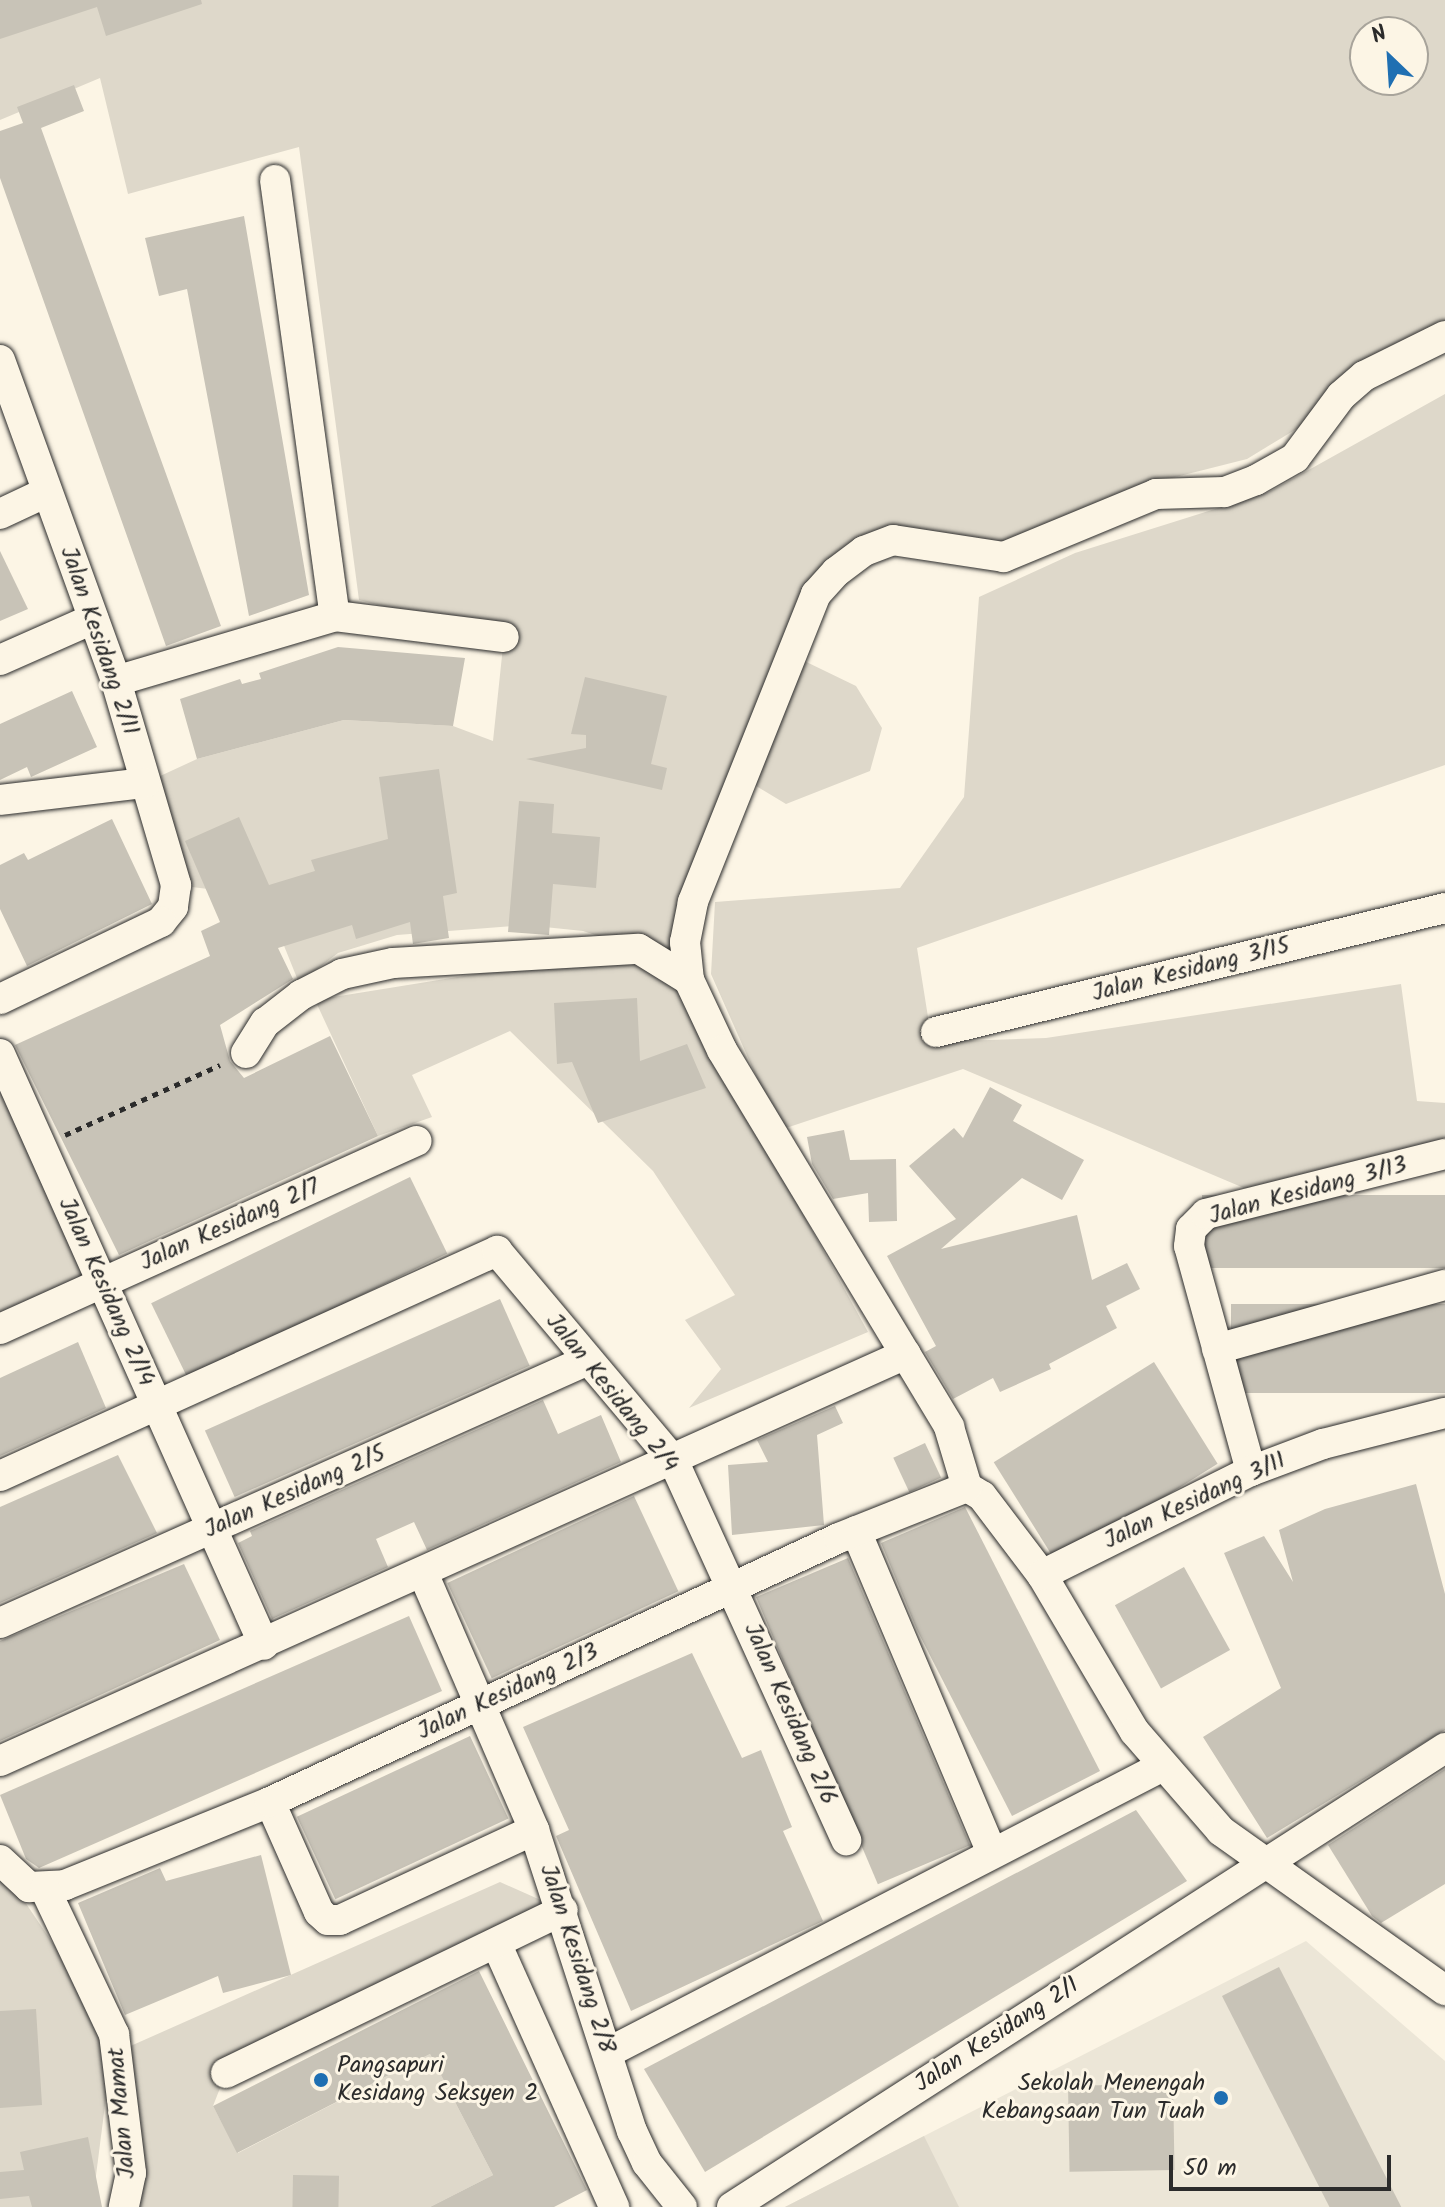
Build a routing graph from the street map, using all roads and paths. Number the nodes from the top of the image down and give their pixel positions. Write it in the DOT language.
graph roads {
  1 [pos="275,180"];
  2 [pos="1445,336"];
  3 [pos="1,369"];
  4 [pos="47,492"];
  5 [pos="0,514"];
  6 [pos="335,616"];
  7 [pos="93,619"];
  8 [pos="504,637"];
  9 [pos="0,660"];
  10 [pos="116,681"];
  11 [pos="145,783"];
  12 [pos="0,800"];
  13 [pos="1445,908"];
  14 [pos="689,980"];
  15 [pos="0,999"];
  16 [pos="936,1032"];
  17 [pos="246,1053"];
  18 [pos="0,1054"];
  19 [pos="416,1141"];
  20 [pos="41,1146"];
  21 [pos="1445,1154"];
  22 [pos="102,1283"];
  23 [pos="1445,1285"];
  24 [pos="0,1329"];
  25 [pos="1217,1349"];
  26 [pos="906,1354"];
  27 [pos="588,1360"];
  28 [pos="157,1405"];
  29 [pos="1445,1413"];
  30 [pos="673,1460"];
  31 [pos="1251,1471"];
  32 [pos="0,1476"];
  33 [pos="967,1487"];
  34 [pos="212,1530"];
  35 [pos="856,1531"];
  36 [pos="423,1573"];
  37 [pos="1042,1575"];
  38 [pos="733,1587"];
  39 [pos="0,1623"];
  40 [pos="264,1645"];
  41 [pos="482,1703"];
  42 [pos="1445,1748"];
  43 [pos="0,1761"];
  44 [pos="1161,1767"];
  45 [pos="270,1802"];
  46 [pos="534,1830"];
  47 [pos="846,1840"];
  48 [pos="992,1853"];
  49 [pos="0,1860"];
  50 [pos="1262,1863"];
  51 [pos="45,1889"];
  52 [pos="563,1910"];
  53 [pos="497,1945"];
  54 [pos="1445,1990"];
  55 [pos="609,2052"];
  56 [pos="226,2073"];
  57 [pos="124,2207"];
  58 [pos="614,2207"];
  59 [pos="682,2207"];
  60 [pos="732,2207"];
  1 -- 6 [label="street"];
  2 -- 14 [label="street"];
  3 -- 4 [label="street, Jalan Kesidang 2/11"];
  4 -- 5 [label="street"];
  4 -- 7 [label="street, Jalan Kesidang 2/11"];
  6 -- 8 [label="street"];
  6 -- 10 [label="street"];
  7 -- 9 [label="street"];
  7 -- 10 [label="street, Jalan Kesidang 2/11"];
  10 -- 11 [label="street, Jalan Kesidang 2/11"];
  11 -- 12 [label="street"];
  11 -- 15 [label="street, Jalan Kesidang 2/11"];
  13 -- 16 [label="street, Jalan Kesidang 3/15"];
  14 -- 17 [label="street"];
  14 -- 26 [label="street"];
  17 -- 20 [label="path"];
  18 -- 20 [label="street, Jalan Kesidang 2/14"];
  19 -- 22 [label="street, Jalan Kesidang 2/7"];
  20 -- 22 [label="street, Jalan Kesidang 2/14"];
  21 -- 25 [label="street, Jalan Kesidang 3/13"];
  22 -- 24 [label="street, Jalan Kesidang 2/7"];
  22 -- 28 [label="street, Jalan Kesidang 2/14"];
  23 -- 25 [label="street"];
  25 -- 31 [label="street"];
  26 -- 30 [label="street"];
  26 -- 33 [label="street"];
  27 -- 28 [label="street, Jalan Kesidang 2/4"];
  27 -- 30 [label="street, Jalan Kesidang 2/4"];
  27 -- 34 [label="street, Jalan Kesidang 2/5"];
  28 -- 32 [label="street"];
  28 -- 34 [label="street, Jalan Kesidang 2/14"];
  29 -- 31 [label="street, Jalan Kesidang 3/11"];
  30 -- 36 [label="street"];
  30 -- 38 [label="street, Jalan Kesidang 2/4"];
  31 -- 37 [label="street, Jalan Kesidang 3/11"];
  33 -- 35 [label="street, Jalan Kesidang 2/3"];
  33 -- 37 [label="street"];
  34 -- 39 [label="street, Jalan Kesidang 2/5"];
  34 -- 40 [label="street, Jalan Kesidang 2/14"];
  35 -- 38 [label="street, Jalan Kesidang 2/3"];
  35 -- 48 [label="street"];
  36 -- 40 [label="street"];
  36 -- 41 [label="street, Jalan Kesidang 2/8"];
  37 -- 44 [label="street"];
  38 -- 41 [label="street, Jalan Kesidang 2/3"];
  38 -- 47 [label="street, Jalan Kesidang 2/6"];
  40 -- 43 [label="street"];
  41 -- 45 [label="street, Jalan Kesidang 2/3"];
  41 -- 46 [label="street, Jalan Kesidang 2/8"];
  42 -- 50 [label="street, Jalan Kesidang 2/1"];
  44 -- 48 [label="street"];
  44 -- 50 [label="street"];
  45 -- 46 [label="street"];
  45 -- 51 [label="street, Jalan Kesidang 2/3"];
  46 -- 52 [label="street, Jalan Kesidang 2/8"];
  48 -- 55 [label="street"];
  49 -- 51 [label="street"];
  50 -- 54 [label="street"];
  50 -- 60 [label="street, Jalan Kesidang 2/1"];
  51 -- 57 [label="street, Jalan Mamat"];
  52 -- 53 [label="street"];
  52 -- 55 [label="street, Jalan Kesidang 2/8"];
  53 -- 56 [label="street"];
  53 -- 58 [label="street"];
  55 -- 59 [label="street, Jalan Kesidang 2/8"];
}
